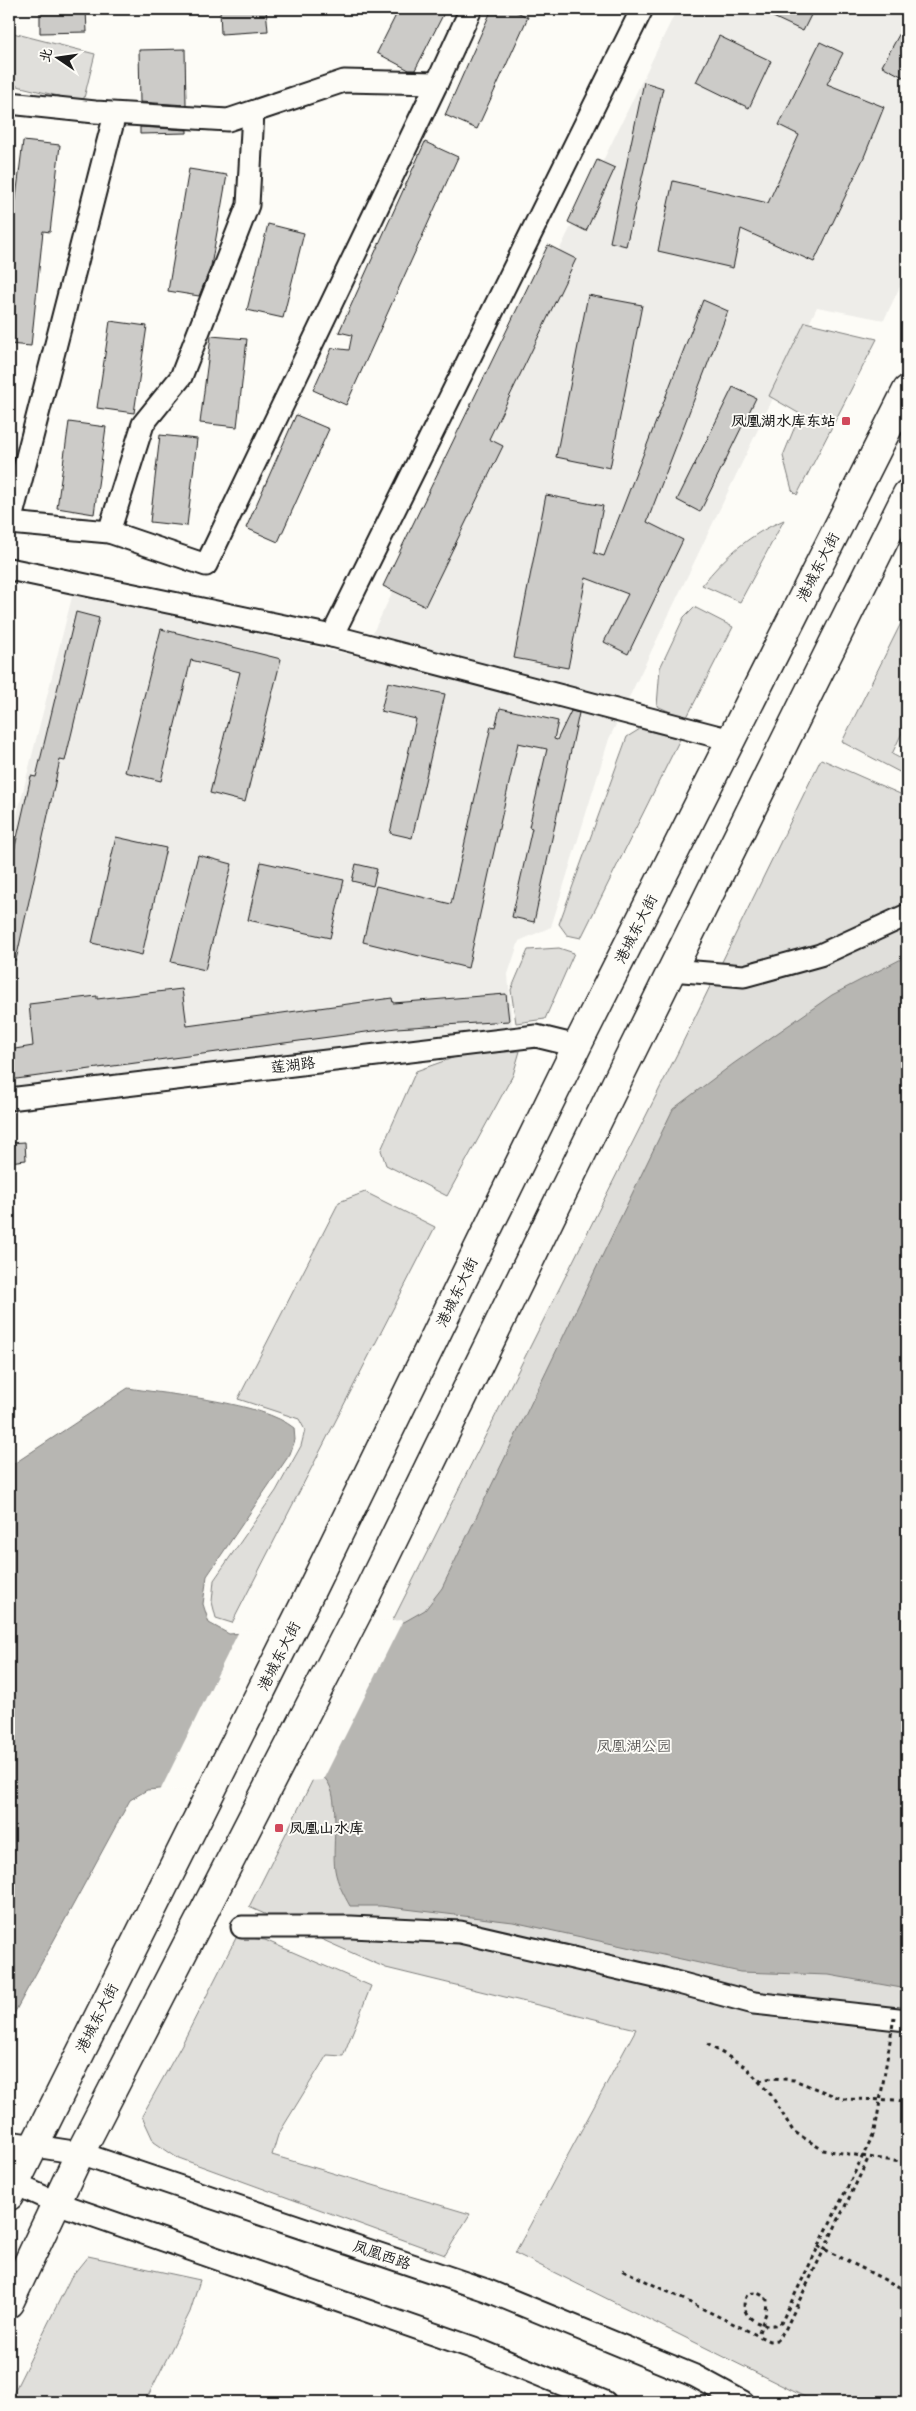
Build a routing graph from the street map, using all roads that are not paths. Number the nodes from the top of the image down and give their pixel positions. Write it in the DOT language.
graph roads {
  1 [pos="471,9"];
  2 [pos="637,10"];
  3 [pos="437,83"];
  4 [pos="9,102"];
  5 [pos="253,112"];
  6 [pos="115,114"];
  7 [pos="907,390"];
  8 [pos="907,494"];
  9 [pos="10,523"];
  10 [pos="109,532"];
  11 [pos="9,569"];
  12 [pos="332,636"];
  13 [pos="731,740"];
  14 [pos="907,915"];
  15 [pos="671,970"];
  16 [pos="578,1046"];
  17 [pos="9,1099"];
  18 [pos="242,1927"];
  19 [pos="901,2019"];
  20 [pos="21,2144"];
  21 [pos="80,2153"];
  22 [pos="11,2187"];
  23 [pos="58,2203"];
  24 [pos="9,2303"];
  25 [pos="605,2402"];
  26 [pos="743,2402"];
  1 -- 3 [label="street"];
  2 -- 12 [label="street"];
  3 -- 5 [label="street"];
  3 -- 10 [label="street"];
  4 -- 6 [label="street"];
  5 -- 6 [label="street"];
  5 -- 10 [label="street"];
  6 -- 9 [label="street"];
  7 -- 13 [label="main road, 港城东大街"];
  8 -- 15 [label="main road"];
  9 -- 10 [label="street"];
  11 -- 12 [label="street"];
  12 -- 13 [label="street"];
  13 -- 16 [label="main road, 港城东大街"];
  14 -- 15 [label="street"];
  15 -- 21 [label="main road"];
  16 -- 17 [label="street, 莲湖路"];
  16 -- 20 [label="main road, 港城东大街"];
  18 -- 19 [label="street"];
  20 -- 21 [label="street, 凤凰西路"];
  20 -- 22 [label="main road, 港城东大街"];
  21 -- 23 [label="main road"];
  21 -- 26 [label="street, 凤凰西路"];
  22 -- 23 [label="street"];
  23 -- 24 [label="main road"];
  23 -- 25 [label="street"];
}
